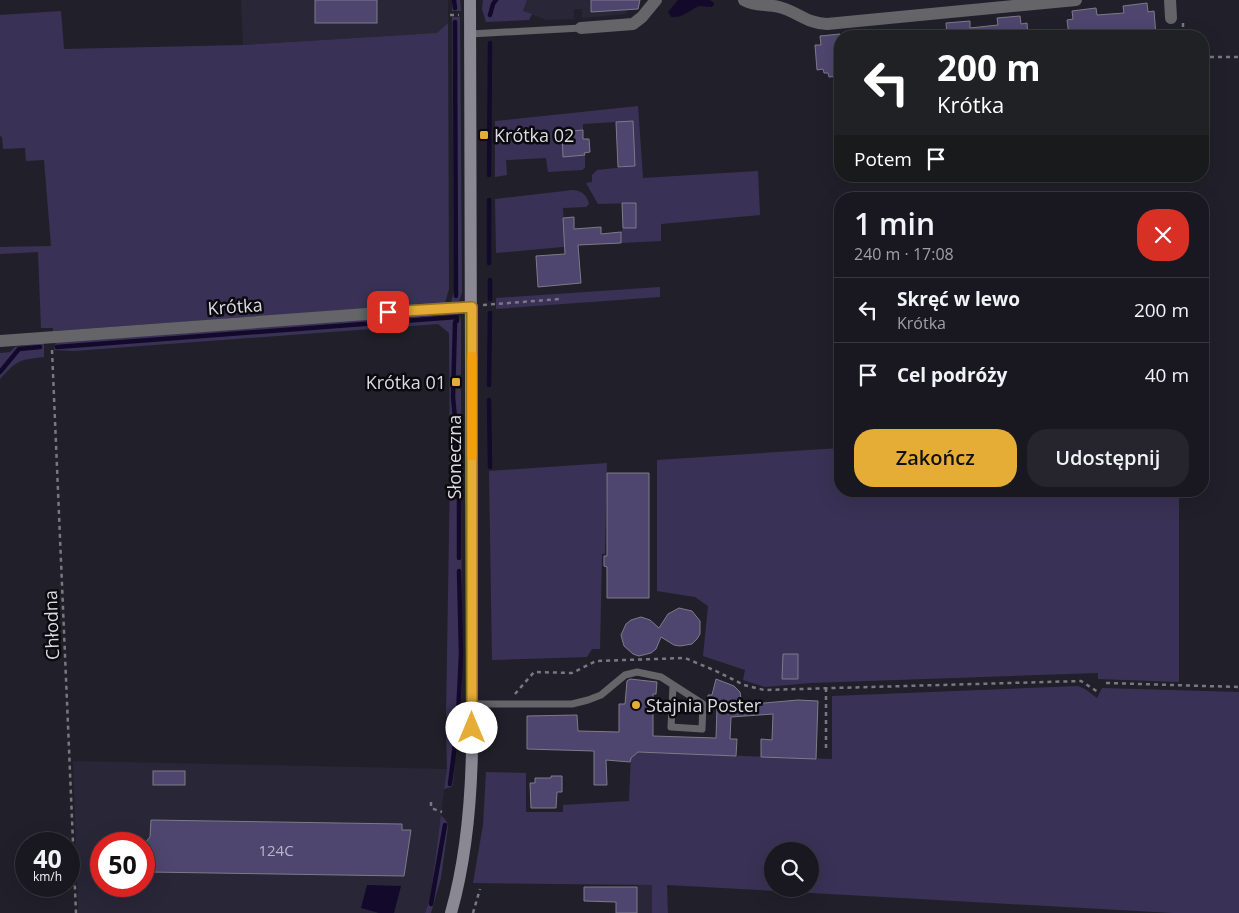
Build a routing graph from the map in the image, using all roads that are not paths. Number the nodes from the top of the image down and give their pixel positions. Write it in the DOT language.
graph roads {
  1 [pos="470,0"];
  2 [pos="656,0"];
  3 [pos="744,0"];
  4 [pos="1076,0"];
  5 [pos="1170,0"];
  6 [pos="1170,18"];
  7 [pos="581,28"];
  8 [pos="470,34"];
  9 [pos="477,306"];
  10 [pos="0,341"];
  11 [pos="673,685"];
  12 [pos="472,704"];
  13 [pos="451,913"];
  1 -- 8 [label="main road, Słoneczna"];
  2 -- 7 [label="street"];
  3 -- 4 [label="street"];
  5 -- 6 [label="street"];
  7 -- 8 [label="lane"];
  8 -- 9 [label="main road, Słoneczna"];
  9 -- 10 [label="street, Krótka"];
  9 -- 12 [label="main road, Słoneczna"];
  11 -- 11 [label="lane"];
  11 -- 12 [label="lane"];
  12 -- 13 [label="main road, Słoneczna"];
}
